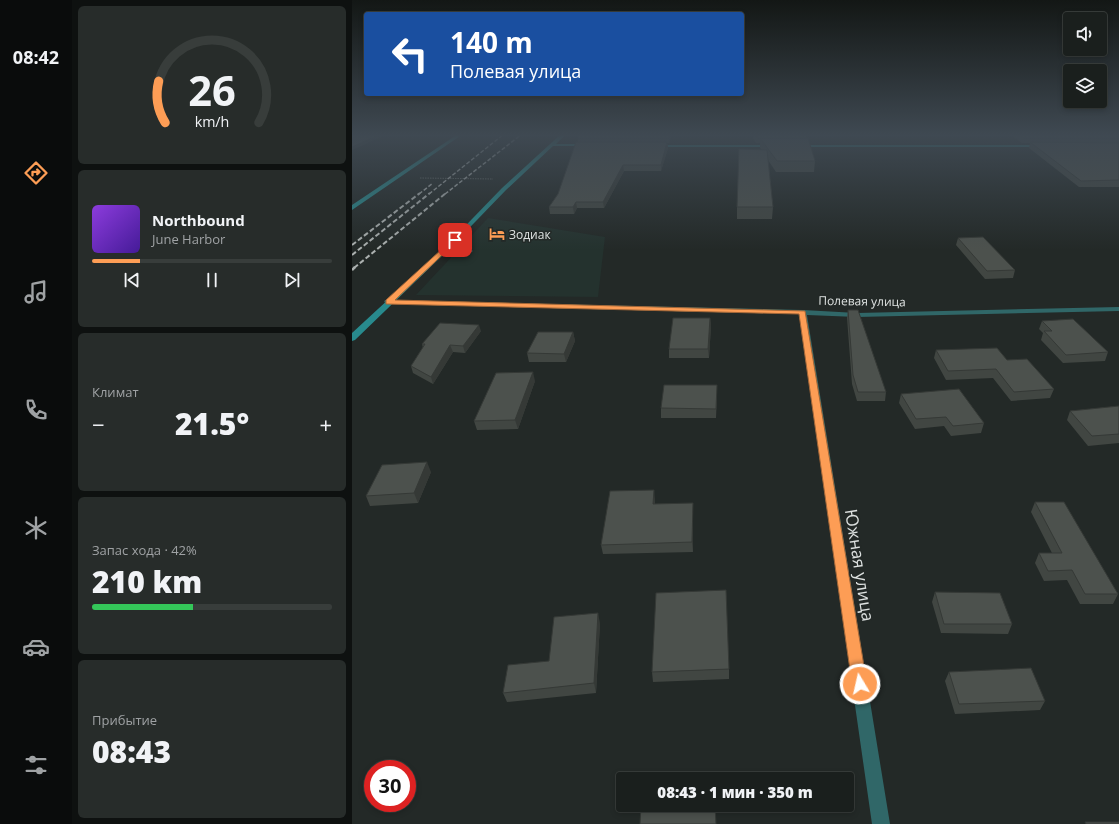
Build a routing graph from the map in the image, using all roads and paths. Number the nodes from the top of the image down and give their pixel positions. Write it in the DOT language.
graph roads {
  1 [pos="404,172"];
  2 [pos="523,172"];
  3 [pos="396,178"];
  4 [pos="515,180"];
  5 [pos="352,208"];
  6 [pos="445,250"];
  7 [pos="470,251"];
  8 [pos="388,302"];
  9 [pos="1119,309"];
  10 [pos="803,312"];
  11 [pos="352,338"];
  12 [pos="881,824"];
  1 -- 3 [label="main road"];
  2 -- 4 [label="main road"];
  3 -- 4 [label="path"];
  3 -- 5 [label="main road"];
  4 -- 6 [label="main road"];
  6 -- 7 [label="street"];
  6 -- 8 [label="main road"];
  8 -- 10 [label="street, Полевая улица"];
  8 -- 11 [label="main road"];
  9 -- 10 [label="street, Полевая улица"];
  10 -- 12 [label="street, Южная улица"];
}
